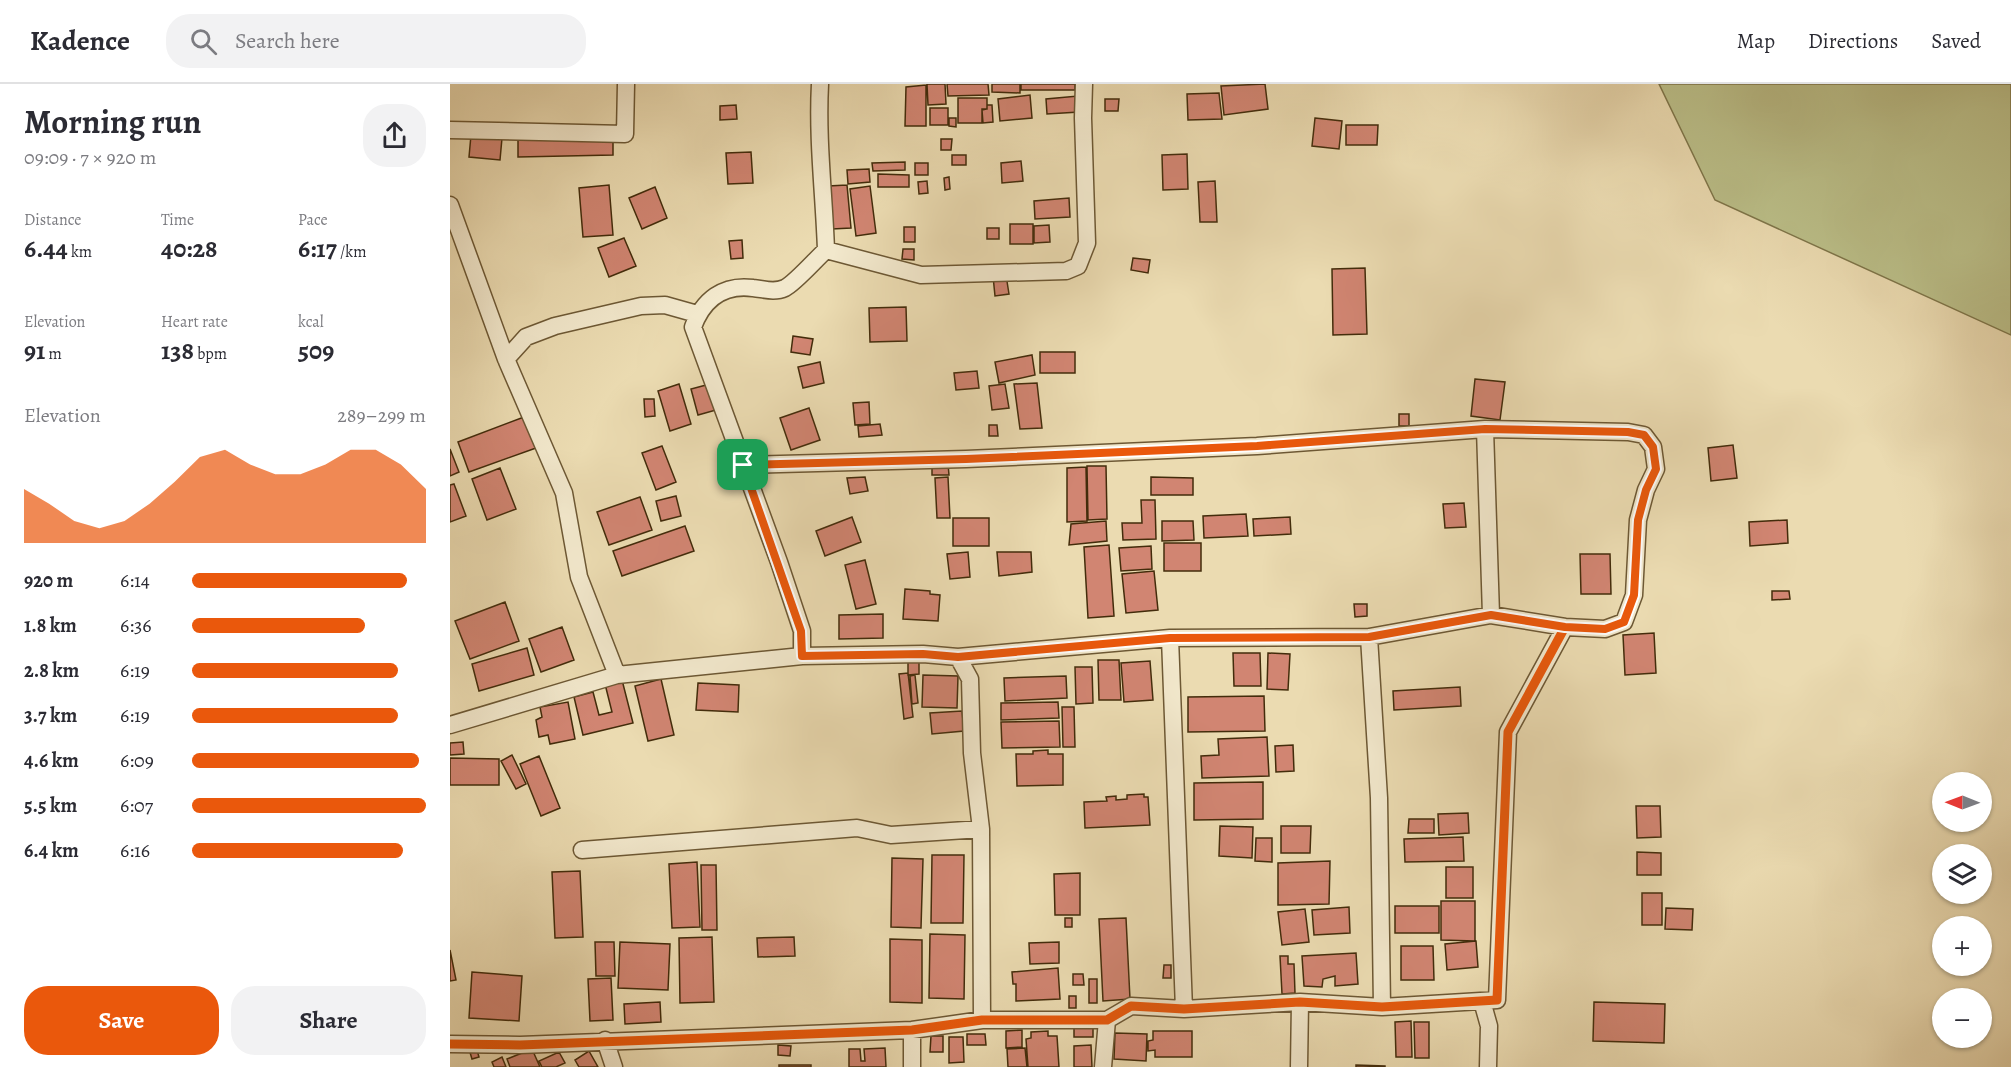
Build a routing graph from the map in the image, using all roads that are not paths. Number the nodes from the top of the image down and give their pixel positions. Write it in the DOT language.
graph roads {
  1 [pos="626,84"];
  2 [pos="820,84"];
  3 [pos="1084,84"];
  4 [pos="450,130"];
  5 [pos="450,205"];
  6 [pos="826,250"];
  7 [pos="698,315"];
  8 [pos="506,359"];
  9 [pos="1485,429"];
  10 [pos="743,465"];
  11 [pos="1491,615"];
  12 [pos="1565,627"];
  13 [pos="1369,637"];
  14 [pos="1170,638"];
  15 [pos="802,656"];
  16 [pos="958,657"];
  17 [pos="617,675"];
  18 [pos="450,725"];
  19 [pos="981,829"];
  20 [pos="582,850"];
  21 [pos="1482,1001"];
  22 [pos="1300,1002"];
  23 [pos="1382,1007"];
  24 [pos="1184,1009"];
  25 [pos="982,1020"];
  26 [pos="1107,1020"];
  27 [pos="912,1030"];
  28 [pos="605,1040"];
  29 [pos="450,1044"];
  30 [pos="614,1067"];
  31 [pos="912,1067"];
  32 [pos="1103,1067"];
  33 [pos="1299,1067"];
  34 [pos="1488,1067"];
  1 -- 4 [label="street"];
  2 -- 6 [label="street"];
  3 -- 6 [label="street"];
  5 -- 8 [label="street"];
  6 -- 7 [label="street"];
  7 -- 8 [label="street"];
  7 -- 10 [label="street"];
  8 -- 17 [label="street"];
  9 -- 10 [label="street"];
  9 -- 11 [label="street"];
  9 -- 12 [label="street"];
  10 -- 15 [label="street"];
  11 -- 12 [label="street"];
  11 -- 13 [label="street"];
  12 -- 21 [label="street"];
  13 -- 14 [label="street"];
  13 -- 23 [label="street"];
  14 -- 16 [label="street"];
  14 -- 24 [label="street"];
  15 -- 16 [label="street"];
  15 -- 17 [label="street"];
  16 -- 19 [label="street"];
  17 -- 18 [label="street"];
  19 -- 20 [label="street"];
  19 -- 25 [label="street"];
  21 -- 23 [label="street"];
  21 -- 34 [label="street"];
  22 -- 23 [label="street"];
  22 -- 24 [label="street"];
  22 -- 33 [label="street"];
  24 -- 26 [label="street"];
  25 -- 26 [label="street"];
  25 -- 27 [label="street"];
  26 -- 32 [label="street"];
  27 -- 28 [label="street"];
  27 -- 31 [label="street"];
  28 -- 29 [label="street"];
  28 -- 30 [label="street"];
}
